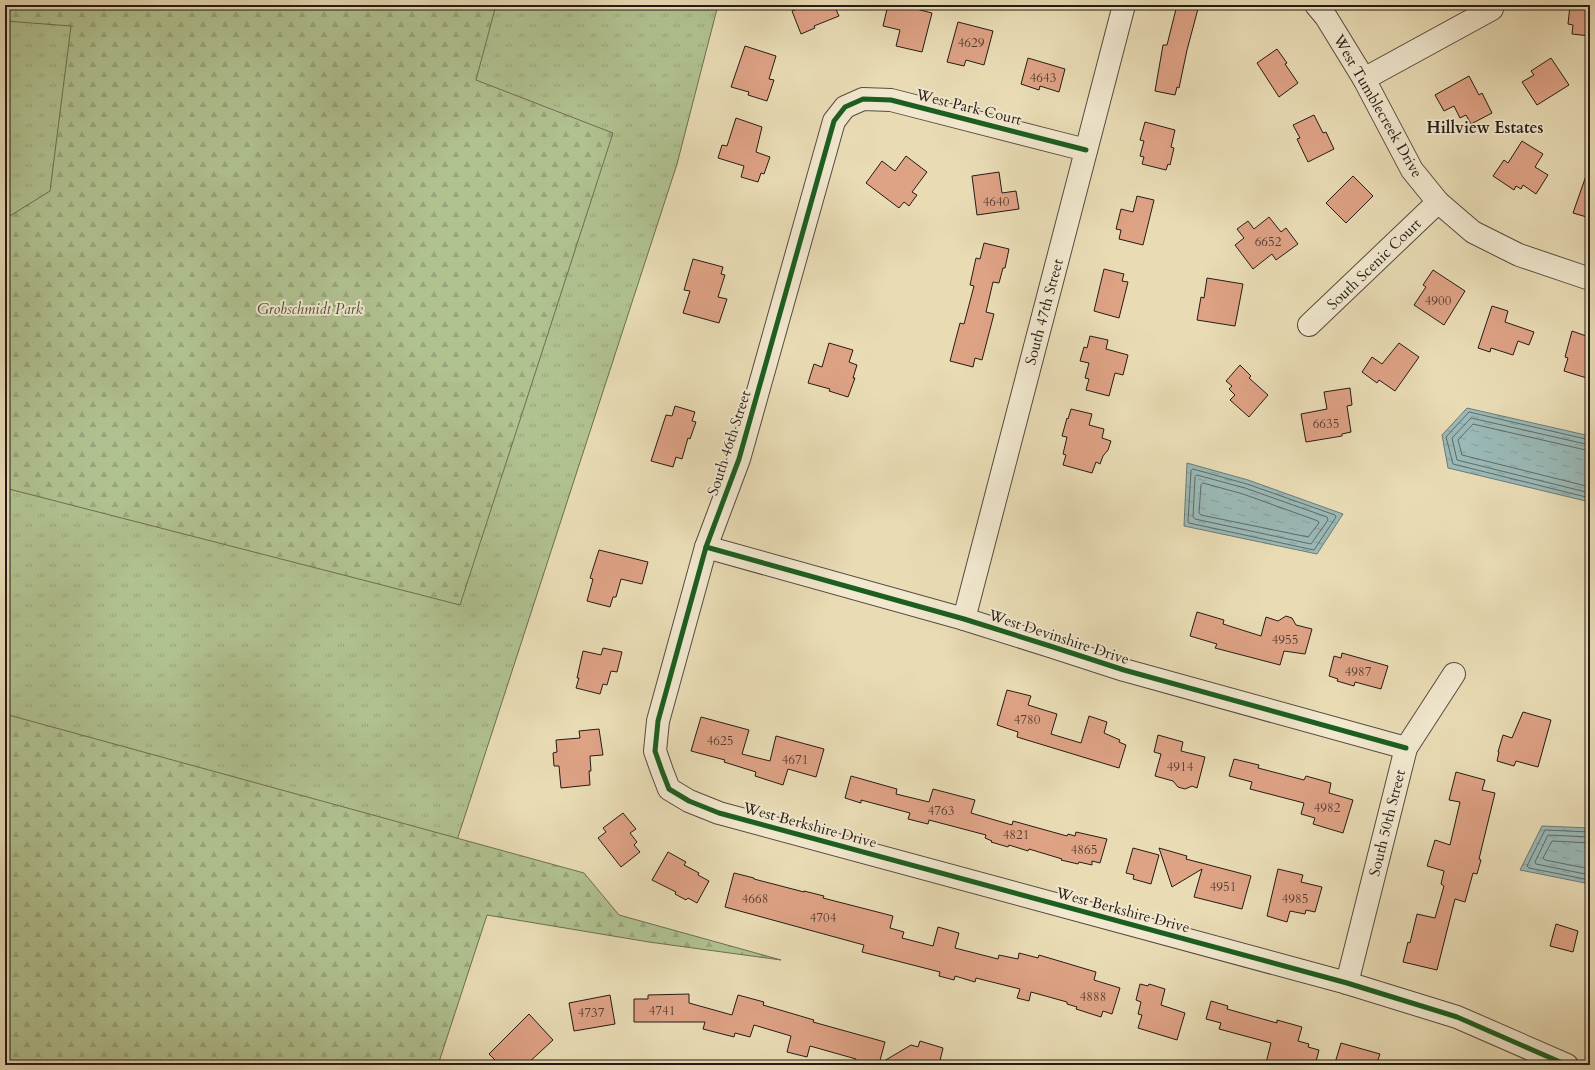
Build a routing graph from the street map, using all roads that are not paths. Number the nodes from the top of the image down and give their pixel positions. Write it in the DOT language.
graph roads {
  1 [pos="1124,5"];
  2 [pos="1316,5"];
  3 [pos="1492,10"];
  4 [pos="1364,79"];
  5 [pos="845,107"];
  6 [pos="1086,150"];
  7 [pos="1438,202"];
  8 [pos="1590,279"];
  9 [pos="1309,325"];
  10 [pos="706,547"];
  11 [pos="964,619"];
  12 [pos="1454,674"];
  13 [pos="1406,748"];
  14 [pos="670,789"];
  15 [pos="1348,983"];
  16 [pos="1567,1065"];
  1 -- 6 [label="street, South 47th Street"];
  2 -- 4 [label="street, West Tumblecreek Drive"];
  3 -- 4 [label="street"];
  4 -- 7 [label="street, West Tumblecreek Drive"];
  5 -- 6 [label="street, West Park Court"];
  5 -- 10 [label="street, South 46th Street"];
  6 -- 11 [label="street, South 47th Street"];
  7 -- 8 [label="street, West Tumblecreek Drive"];
  7 -- 9 [label="street, South Scenic Court"];
  10 -- 11 [label="street, West Devinshire Drive"];
  10 -- 14 [label="street, South 46th Street"];
  11 -- 13 [label="street, West Devinshire Drive"];
  12 -- 13 [label="street, South 50th Street"];
  13 -- 15 [label="street, South 50th Street"];
  14 -- 15 [label="street, West Berkshire Drive"];
  15 -- 16 [label="street, West Berkshire Drive"];
}
